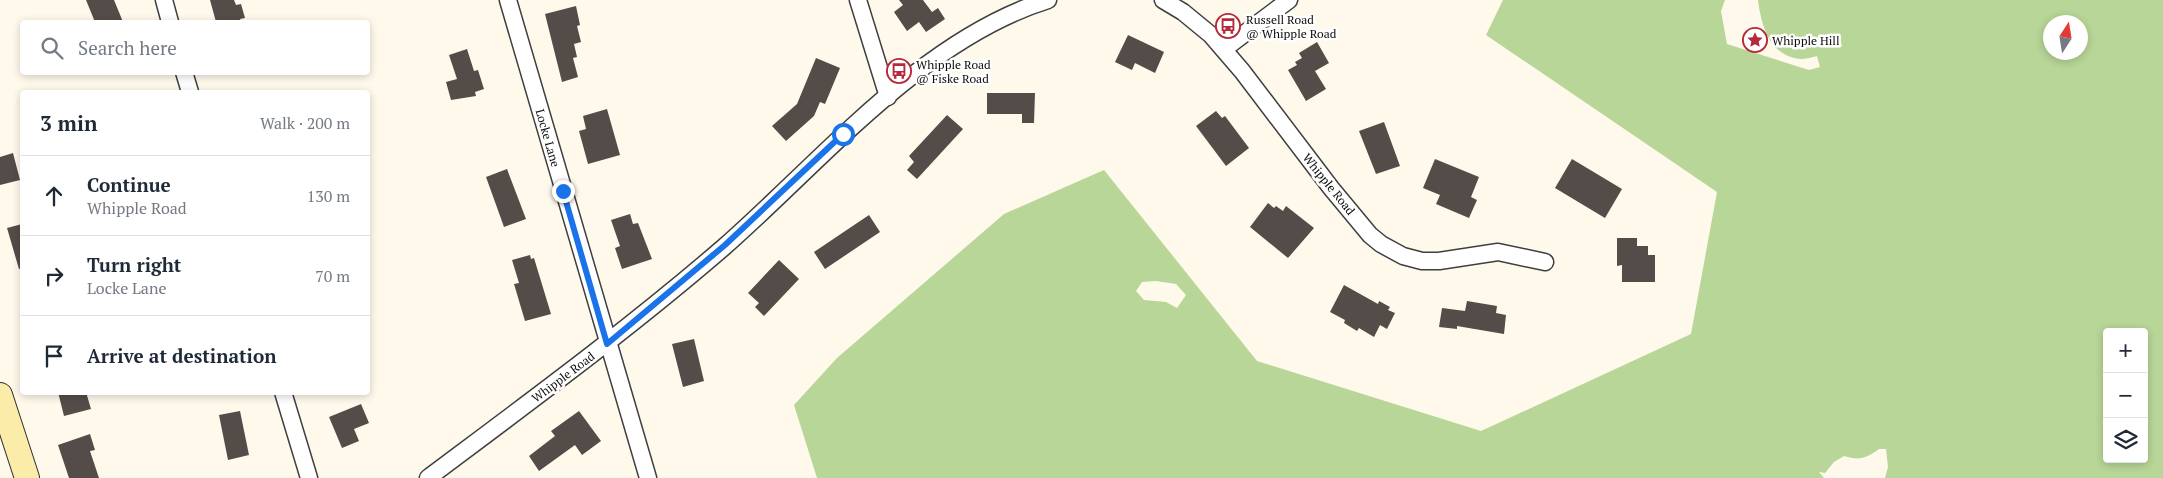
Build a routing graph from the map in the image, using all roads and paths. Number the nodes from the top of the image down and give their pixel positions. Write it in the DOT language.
graph roads {
  1 [pos="164,0"];
  2 [pos="508,0"];
  3 [pos="858,0"];
  4 [pos="1048,0"];
  5 [pos="1163,0"];
  6 [pos="1289,0"];
  7 [pos="169,20"];
  8 [pos="1224,50"];
  9 [pos="185,75"];
  10 [pos="189,90"];
  11 [pos="888,97"];
  12 [pos="1545,262"];
  13 [pos="607,344"];
  14 [pos="0,395"];
  15 [pos="284,395"];
  16 [pos="27,478"];
  17 [pos="309,478"];
  18 [pos="428,478"];
  19 [pos="648,478"];
  1 -- 7 [label="street"];
  2 -- 13 [label="street, Locke Lane"];
  3 -- 11 [label="street"];
  4 -- 11 [label="street, Whipple Road"];
  5 -- 8 [label="street, Whipple Road"];
  6 -- 8 [label="street"];
  8 -- 12 [label="street, Whipple Road"];
  9 -- 10 [label="street"];
  11 -- 13 [label="street, Whipple Road"];
  13 -- 18 [label="street, Whipple Road"];
  13 -- 19 [label="street, Locke Lane"];
  14 -- 16 [label="main road"];
  15 -- 17 [label="street"];
}
